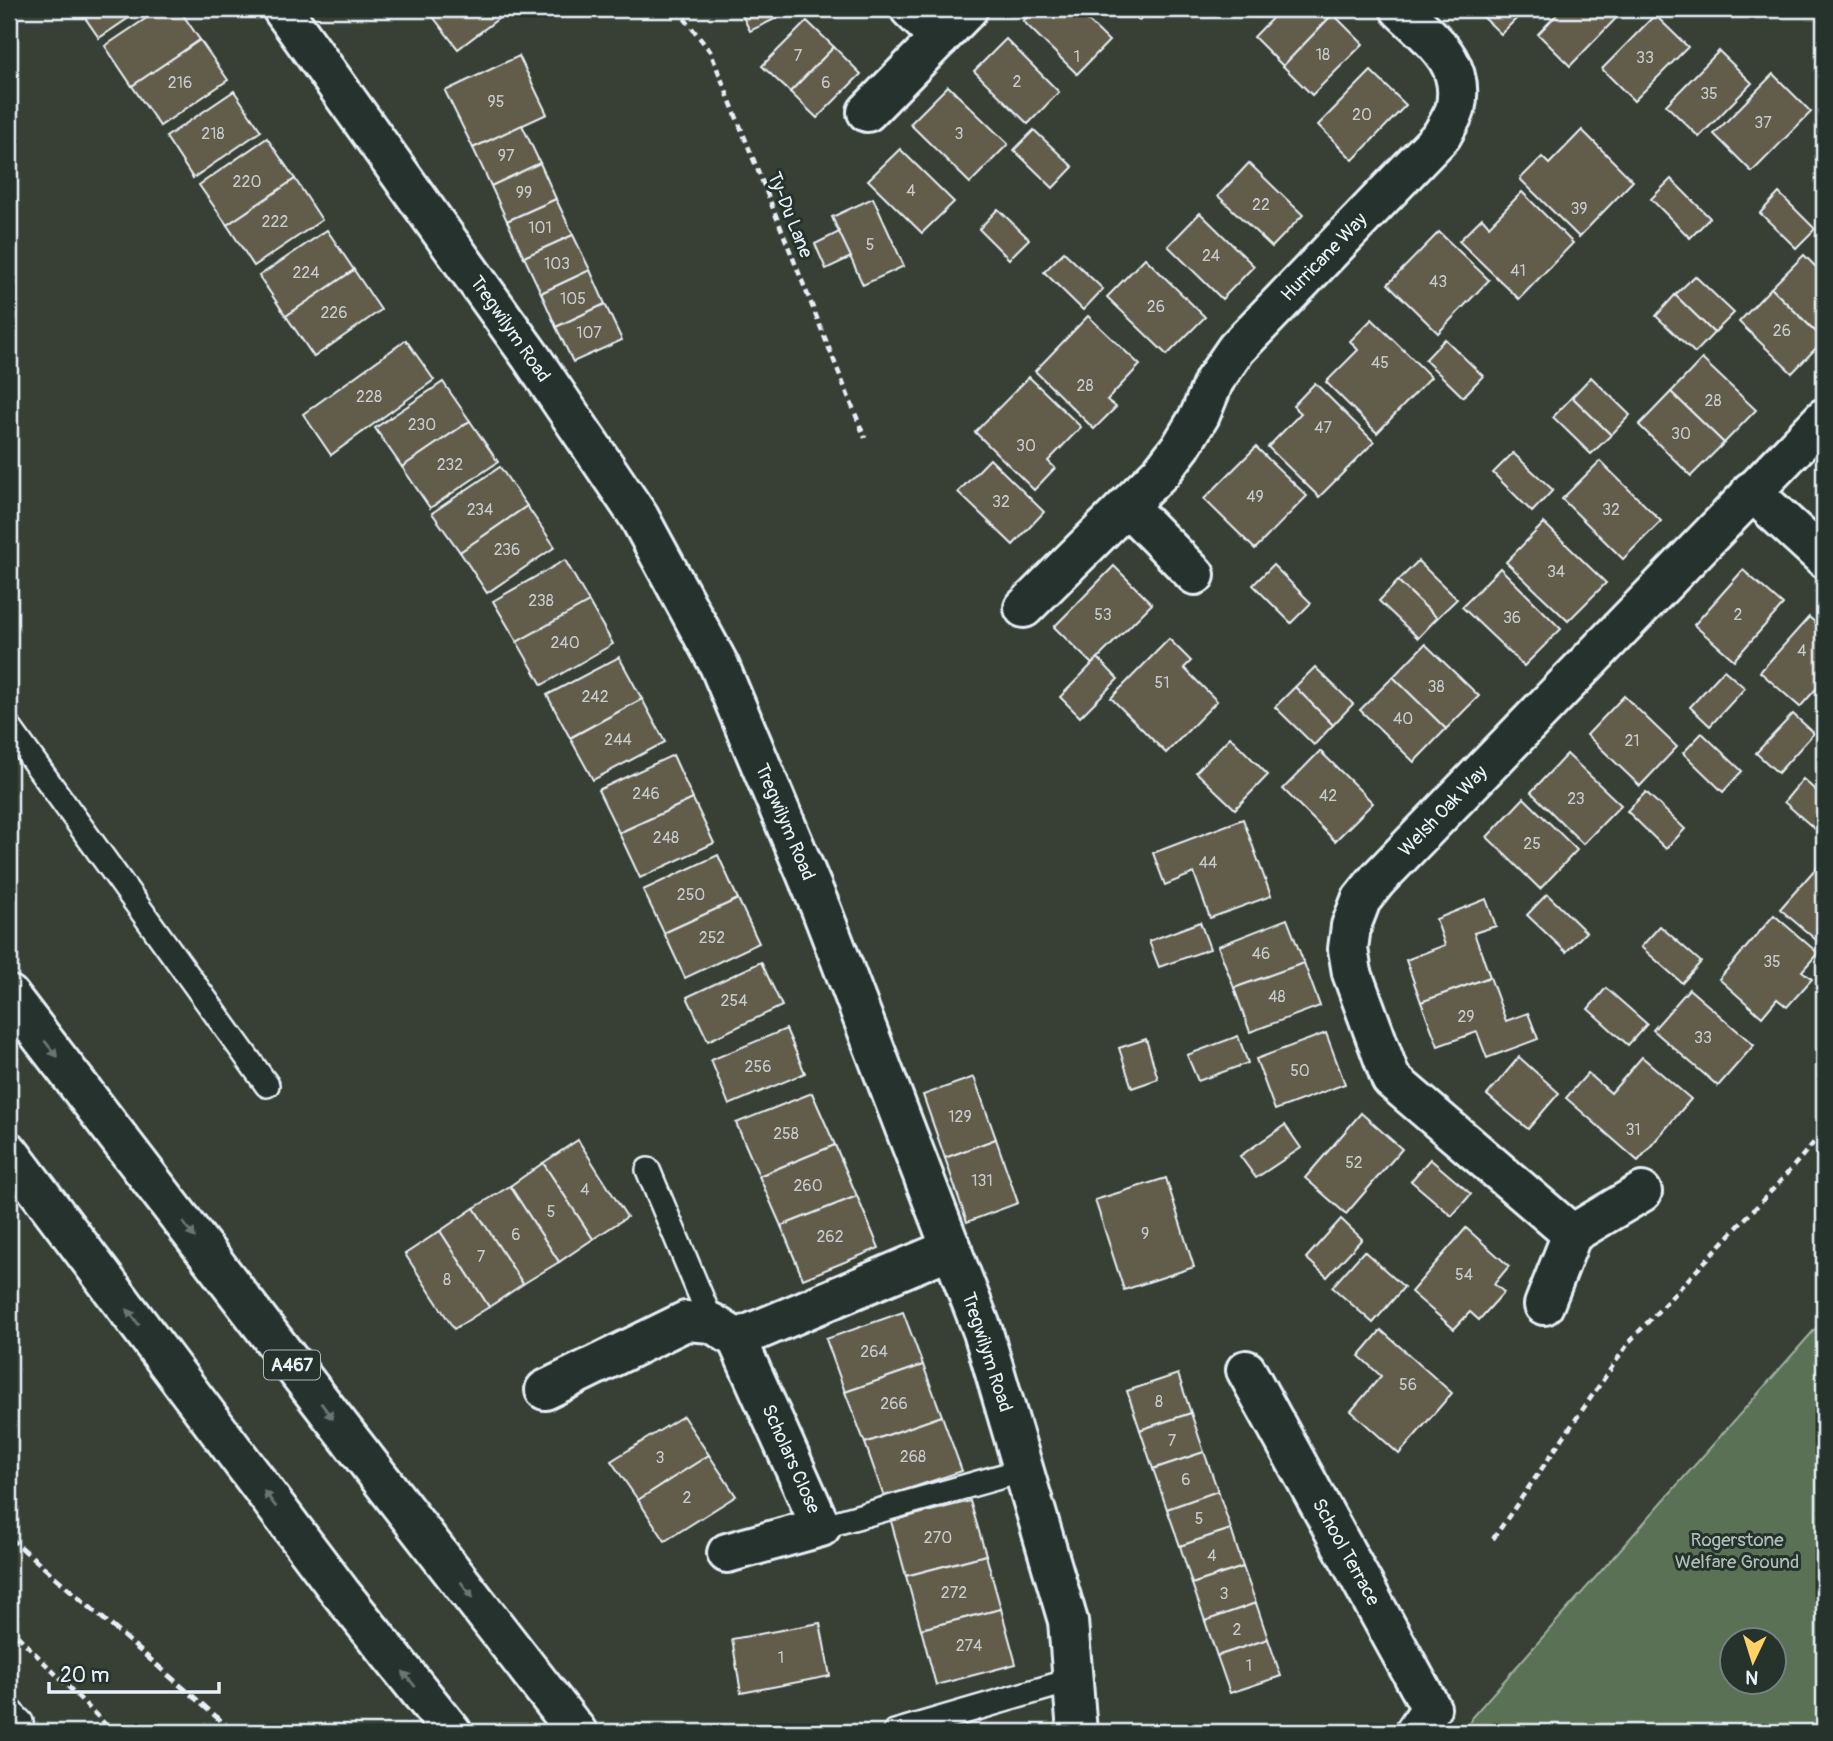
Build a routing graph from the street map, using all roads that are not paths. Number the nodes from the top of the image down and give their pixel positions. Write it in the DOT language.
graph roads {
  1 [pos="282,9"];
  2 [pos="910,9"];
  3 [pos="968,9"];
  4 [pos="1400,9"];
  5 [pos="940,38"];
  6 [pos="867,112"];
  7 [pos="1824,418"];
  8 [pos="1751,491"];
  9 [pos="1127,506"];
  10 [pos="1824,558"];
  11 [pos="1195,575"];
  12 [pos="1024,608"];
  13 [pos="9,727"];
  14 [pos="9,995"];
  15 [pos="267,1085"];
  16 [pos="9,1152"];
  17 [pos="648,1170"];
  18 [pos="1642,1192"];
  19 [pos="1572,1234"];
  20 [pos="952,1248"];
  21 [pos="1544,1305"];
  22 [pos="724,1331"];
  23 [pos="1246,1370"];
  24 [pos="545,1390"];
  25 [pos="1024,1470"];
  26 [pos="821,1527"];
  27 [pos="727,1553"];
  28 [pos="1073,1680"];
  29 [pos="452,1732"];
  30 [pos="578,1732"];
  31 [pos="895,1732"];
  32 [pos="1077,1732"];
  33 [pos="1415,1732"];
  1 -- 20 [label="street, Tregwilym Road"];
  2 -- 5 [label="street"];
  3 -- 5 [label="street"];
  4 -- 9 [label="street, Hurricane Way"];
  5 -- 6 [label="street"];
  7 -- 8 [label="street, Welsh Oak Way"];
  8 -- 10 [label="street"];
  8 -- 19 [label="street, Welsh Oak Way"];
  9 -- 11 [label="street"];
  9 -- 12 [label="street, Hurricane Way"];
  13 -- 15 [label="lane"];
  14 -- 30 [label="street, A467, one-way"];
  29 -- 16 [label="street, one-way"];
  17 -- 22 [label="lane"];
  18 -- 19 [label="street"];
  19 -- 21 [label="street"];
  20 -- 22 [label="street"];
  20 -- 25 [label="street, Tregwilym Road"];
  22 -- 24 [label="street"];
  22 -- 26 [label="street, Scholars Close"];
  23 -- 33 [label="street, School Terrace"];
  25 -- 26 [label="lane"];
  25 -- 28 [label="street, Tregwilym Road"];
  26 -- 27 [label="street, Scholars Close"];
  28 -- 31 [label="lane"];
  28 -- 32 [label="street, Tregwilym Road"];
}
